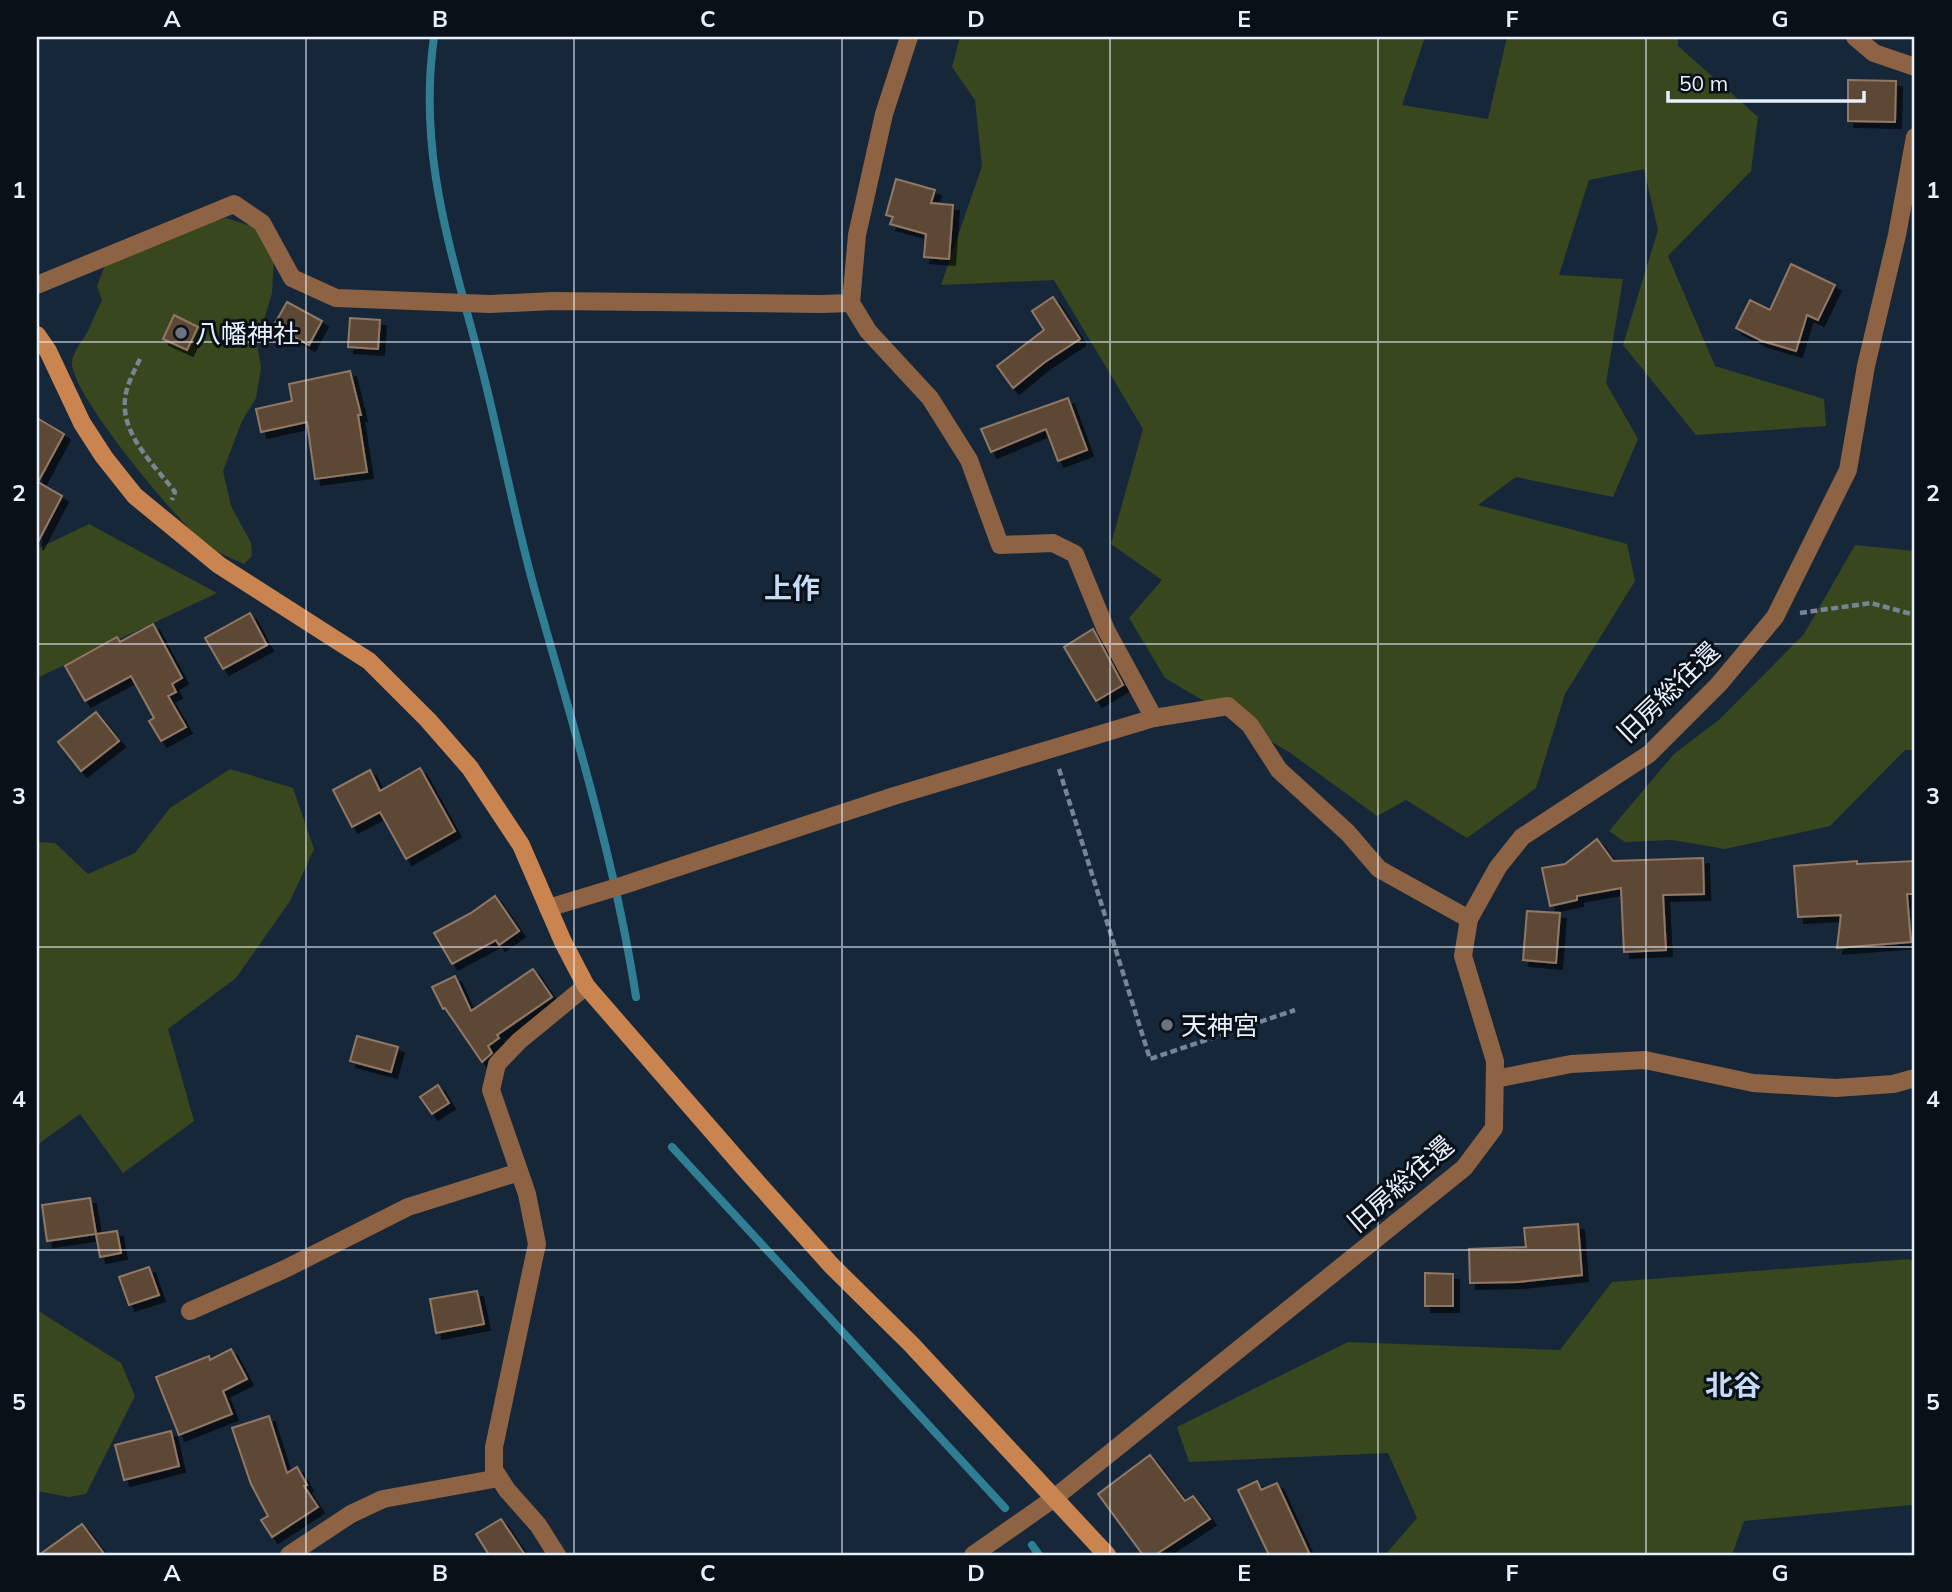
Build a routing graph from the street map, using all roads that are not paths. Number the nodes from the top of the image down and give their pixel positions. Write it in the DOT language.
graph roads {
  1 [pos="909,37"];
  2 [pos="1855,37"];
  3 [pos="1915,67"];
  4 [pos="1915,137"];
  5 [pos="37,285"];
  6 [pos="851,303"];
  7 [pos="37,335"];
  8 [pos="1154,718"];
  9 [pos="548,908"];
  10 [pos="1469,919"];
  11 [pos="586,986"];
  12 [pos="1915,1078"];
  13 [pos="1495,1079"];
  14 [pos="519,1172"];
  15 [pos="190,1311"];
  16 [pos="499,1478"];
  17 [pos="1053,1499"];
  18 [pos="289,1555"];
  19 [pos="557,1555"];
  20 [pos="973,1555"];
  21 [pos="1107,1555"];
  1 -- 6 [label="street"];
  2 -- 3 [label="street"];
  4 -- 10 [label="street, 旧房総往還"];
  5 -- 6 [label="street"];
  6 -- 8 [label="street"];
  7 -- 9 [label="street"];
  8 -- 9 [label="street"];
  8 -- 10 [label="street"];
  9 -- 11 [label="street"];
  10 -- 13 [label="street, 旧房総往還"];
  11 -- 14 [label="street"];
  11 -- 17 [label="street"];
  12 -- 13 [label="street"];
  13 -- 17 [label="street, 旧房総往還"];
  14 -- 15 [label="street"];
  14 -- 16 [label="street"];
  16 -- 18 [label="street"];
  16 -- 19 [label="street"];
  17 -- 20 [label="street, 旧房総往還"];
  17 -- 21 [label="street"];
}
